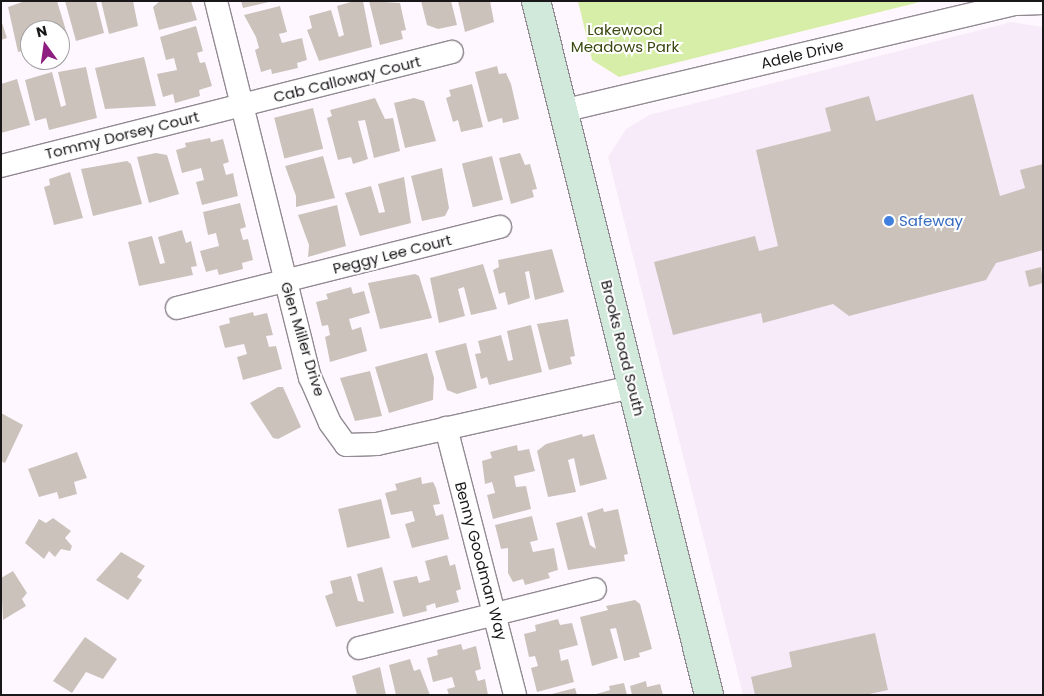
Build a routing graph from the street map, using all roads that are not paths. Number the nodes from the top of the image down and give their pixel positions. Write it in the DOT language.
graph roads {
  1 [pos="216,1"];
  2 [pos="536,1"];
  3 [pos="1043,3"];
  4 [pos="452,52"];
  5 [pos="242,105"];
  6 [pos="562,111"];
  7 [pos="1,166"];
  8 [pos="500,227"];
  9 [pos="285,281"];
  10 [pos="178,308"];
  11 [pos="633,387"];
  12 [pos="446,428"];
  13 [pos="595,589"];
  14 [pos="496,614"];
  15 [pos="359,648"];
  16 [pos="515,695"];
  17 [pos="710,695"];
  1 -- 5 [label="street, Glen Miller Drive"];
  2 -- 6 [label="street, Brooks Road South"];
  3 -- 6 [label="street, Adele Drive"];
  4 -- 5 [label="street, Cab Calloway Court"];
  5 -- 7 [label="street, Tommy Dorsey Court"];
  5 -- 9 [label="street, Glen Miller Drive"];
  6 -- 11 [label="street, Brooks Road South"];
  8 -- 9 [label="street, Peggy Lee Court"];
  9 -- 10 [label="street, Peggy Lee Court"];
  9 -- 12 [label="street, Glen Miller Drive"];
  11 -- 12 [label="street, Glen Miller Drive"];
  11 -- 17 [label="street, Brooks Road South"];
  12 -- 14 [label="street, Benny Goodman Way"];
  13 -- 14 [label="street"];
  14 -- 15 [label="street"];
  14 -- 16 [label="street, Benny Goodman Way"];
}
